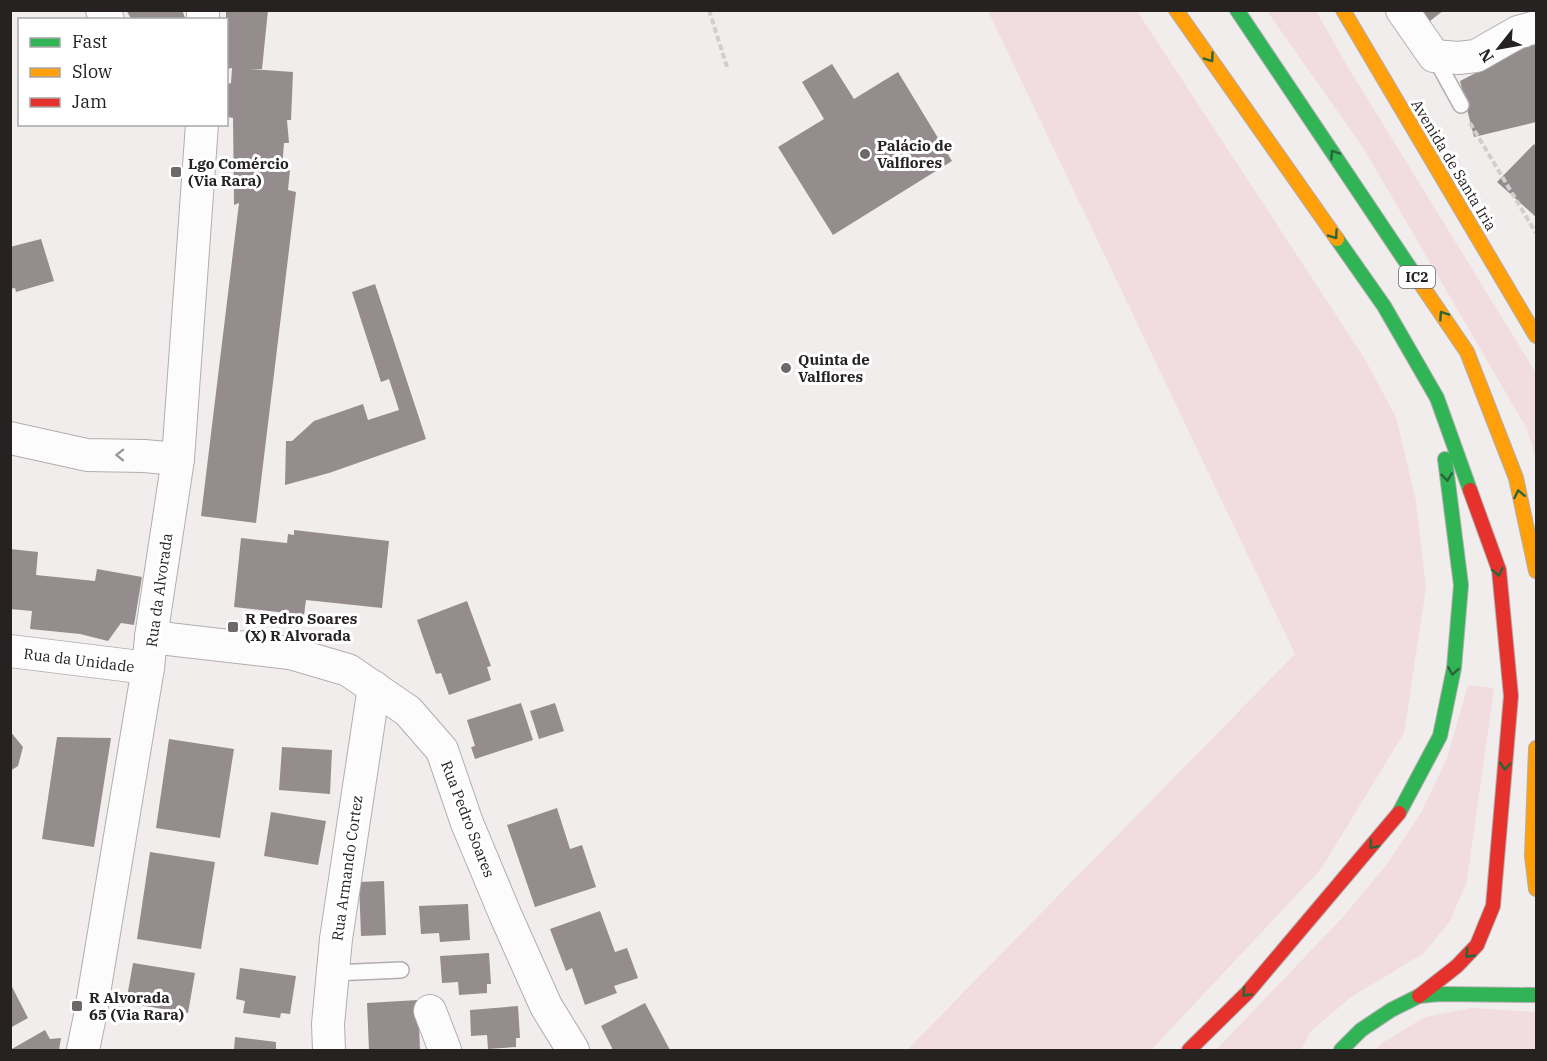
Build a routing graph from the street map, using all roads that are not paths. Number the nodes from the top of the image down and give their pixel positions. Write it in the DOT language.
graph roads {
  1 [pos="1176,10"];
  2 [pos="1237,10"];
  3 [pos="1343,10"];
  4 [pos="1402,10"];
  5 [pos="1536,27"];
  6 [pos="1446,57"];
  7 [pos="1461,105"];
  8 [pos="202,126"];
  9 [pos="1536,336"];
  10 [pos="1437,398"];
  11 [pos="10,438"];
  12 [pos="178,459"];
  13 [pos="1536,571"];
  14 [pos="151,637"];
  15 [pos="10,651"];
  16 [pos="148,668"];
  17 [pos="374,687"];
  18 [pos="1536,748"];
  19 [pos="1536,889"];
  20 [pos="401,969"];
  21 [pos="333,973"];
  22 [pos="1536,995"];
  23 [pos="1419,996"];
  24 [pos="430,1011"];
  25 [pos="83,1050"];
  26 [pos="328,1050"];
  27 [pos="445,1050"];
  28 [pos="573,1050"];
  29 [pos="1189,1050"];
  30 [pos="1341,1050"];
  1 -- 10 [label="main road, one-way"];
  13 -- 2 [label="main road, IC2, one-way"];
  3 -- 9 [label="main road, Avenida de Santa Iria"];
  4 -- 6 [label="street"];
  5 -- 6 [label="street"];
  6 -- 7 [label="lane"];
  8 -- 12 [label="street, Rua da Alvorada"];
  10 -- 23 [label="main road, one-way"];
  10 -- 29 [label="main road, one-way"];
  12 -- 11 [label="street, one-way"];
  12 -- 14 [label="street, Rua da Alvorada"];
  14 -- 16 [label="street, Rua da Alvorada"];
  14 -- 17 [label="street, Rua Pedro Soares"];
  15 -- 16 [label="street, Rua da Unidade"];
  16 -- 25 [label="street, Rua da Alvorada"];
  17 -- 21 [label="street, Rua Armando Cortez"];
  17 -- 28 [label="street, Rua Pedro Soares"];
  18 -- 19 [label="main road"];
  20 -- 21 [label="lane"];
  21 -- 26 [label="street, Rua Armando Cortez"];
  22 -- 23 [label="main road"];
  23 -- 30 [label="main road"];
  24 -- 27 [label="street"];
}
